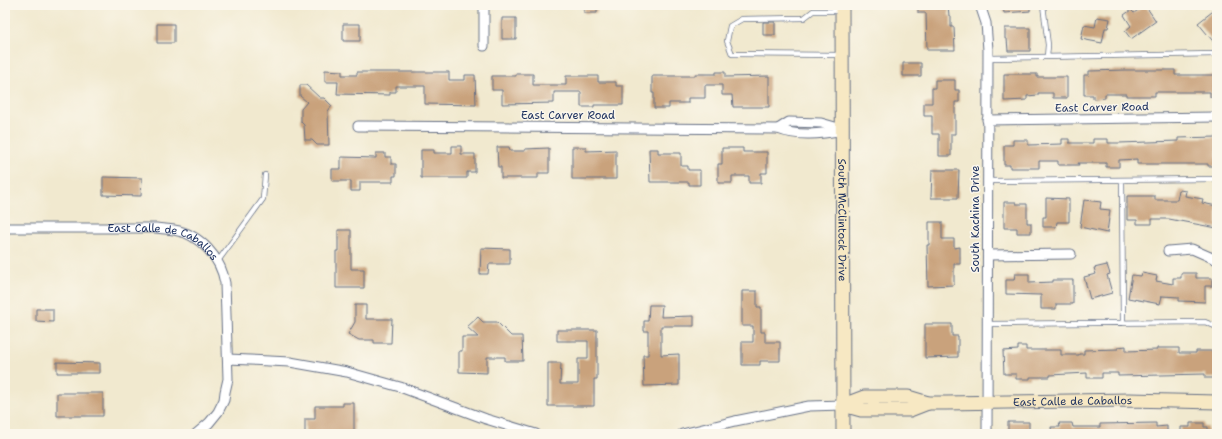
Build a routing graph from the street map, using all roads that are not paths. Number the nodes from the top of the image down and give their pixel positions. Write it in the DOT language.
graph roads {
  1 [pos="484,5"];
  2 [pos="980,5"];
  3 [pos="1043,5"];
  4 [pos="842,8"];
  5 [pos="484,46"];
  6 [pos="842,54"];
  7 [pos="1217,54"];
  8 [pos="1047,57"];
  9 [pos="988,58"];
  10 [pos="1217,117"];
  11 [pos="987,120"];
  12 [pos="358,126"];
  13 [pos="843,130"];
  14 [pos="265,175"];
  15 [pos="1217,179"];
  16 [pos="987,181"];
  17 [pos="1122,181"];
  18 [pos="5,228"];
  19 [pos="1168,251"];
  20 [pos="1071,254"];
  21 [pos="988,255"];
  22 [pos="1217,260"];
  23 [pos="218,261"];
  24 [pos="1123,323"];
  25 [pos="987,324"];
  26 [pos="1217,328"];
  27 [pos="228,359"];
  28 [pos="1217,402"];
  29 [pos="987,403"];
  30 [pos="843,405"];
  31 [pos="196,434"];
  32 [pos="536,434"];
  33 [pos="682,434"];
  34 [pos="843,434"];
  35 [pos="987,434"];
  1 -- 5 [label="street"];
  2 -- 9 [label="street, South Kachina Drive"];
  3 -- 8 [label="lane"];
  4 -- 6 [label="main road, South McClintock Drive"];
  4 -- 6 [label="lane"];
  6 -- 13 [label="main road, South McClintock Drive"];
  7 -- 8 [label="lane"];
  8 -- 9 [label="lane"];
  9 -- 11 [label="street, South Kachina Drive"];
  10 -- 11 [label="street, East Carver Road"];
  11 -- 16 [label="street, South Kachina Drive"];
  12 -- 13 [label="street, East Carver Road"];
  13 -- 30 [label="main road, South McClintock Drive"];
  14 -- 23 [label="lane"];
  15 -- 17 [label="lane"];
  16 -- 17 [label="lane"];
  16 -- 21 [label="street, South Kachina Drive"];
  17 -- 24 [label="lane"];
  18 -- 23 [label="street, East Calle de Caballos"];
  19 -- 22 [label="street"];
  20 -- 21 [label="street"];
  21 -- 25 [label="street, South Kachina Drive"];
  23 -- 27 [label="street, East Calle de Caballos"];
  24 -- 25 [label="lane"];
  24 -- 26 [label="lane"];
  25 -- 29 [label="street, South Kachina Drive"];
  27 -- 31 [label="street, East Calle de Caballos"];
  27 -- 32 [label="street"];
  28 -- 29 [label="main road, East Calle de Caballos"];
  29 -- 30 [label="main road, East Calle de Caballos"];
  29 -- 35 [label="street, South Kachina Drive"];
  30 -- 33 [label="street"];
  30 -- 34 [label="main road, South McClintock Drive"];
}
